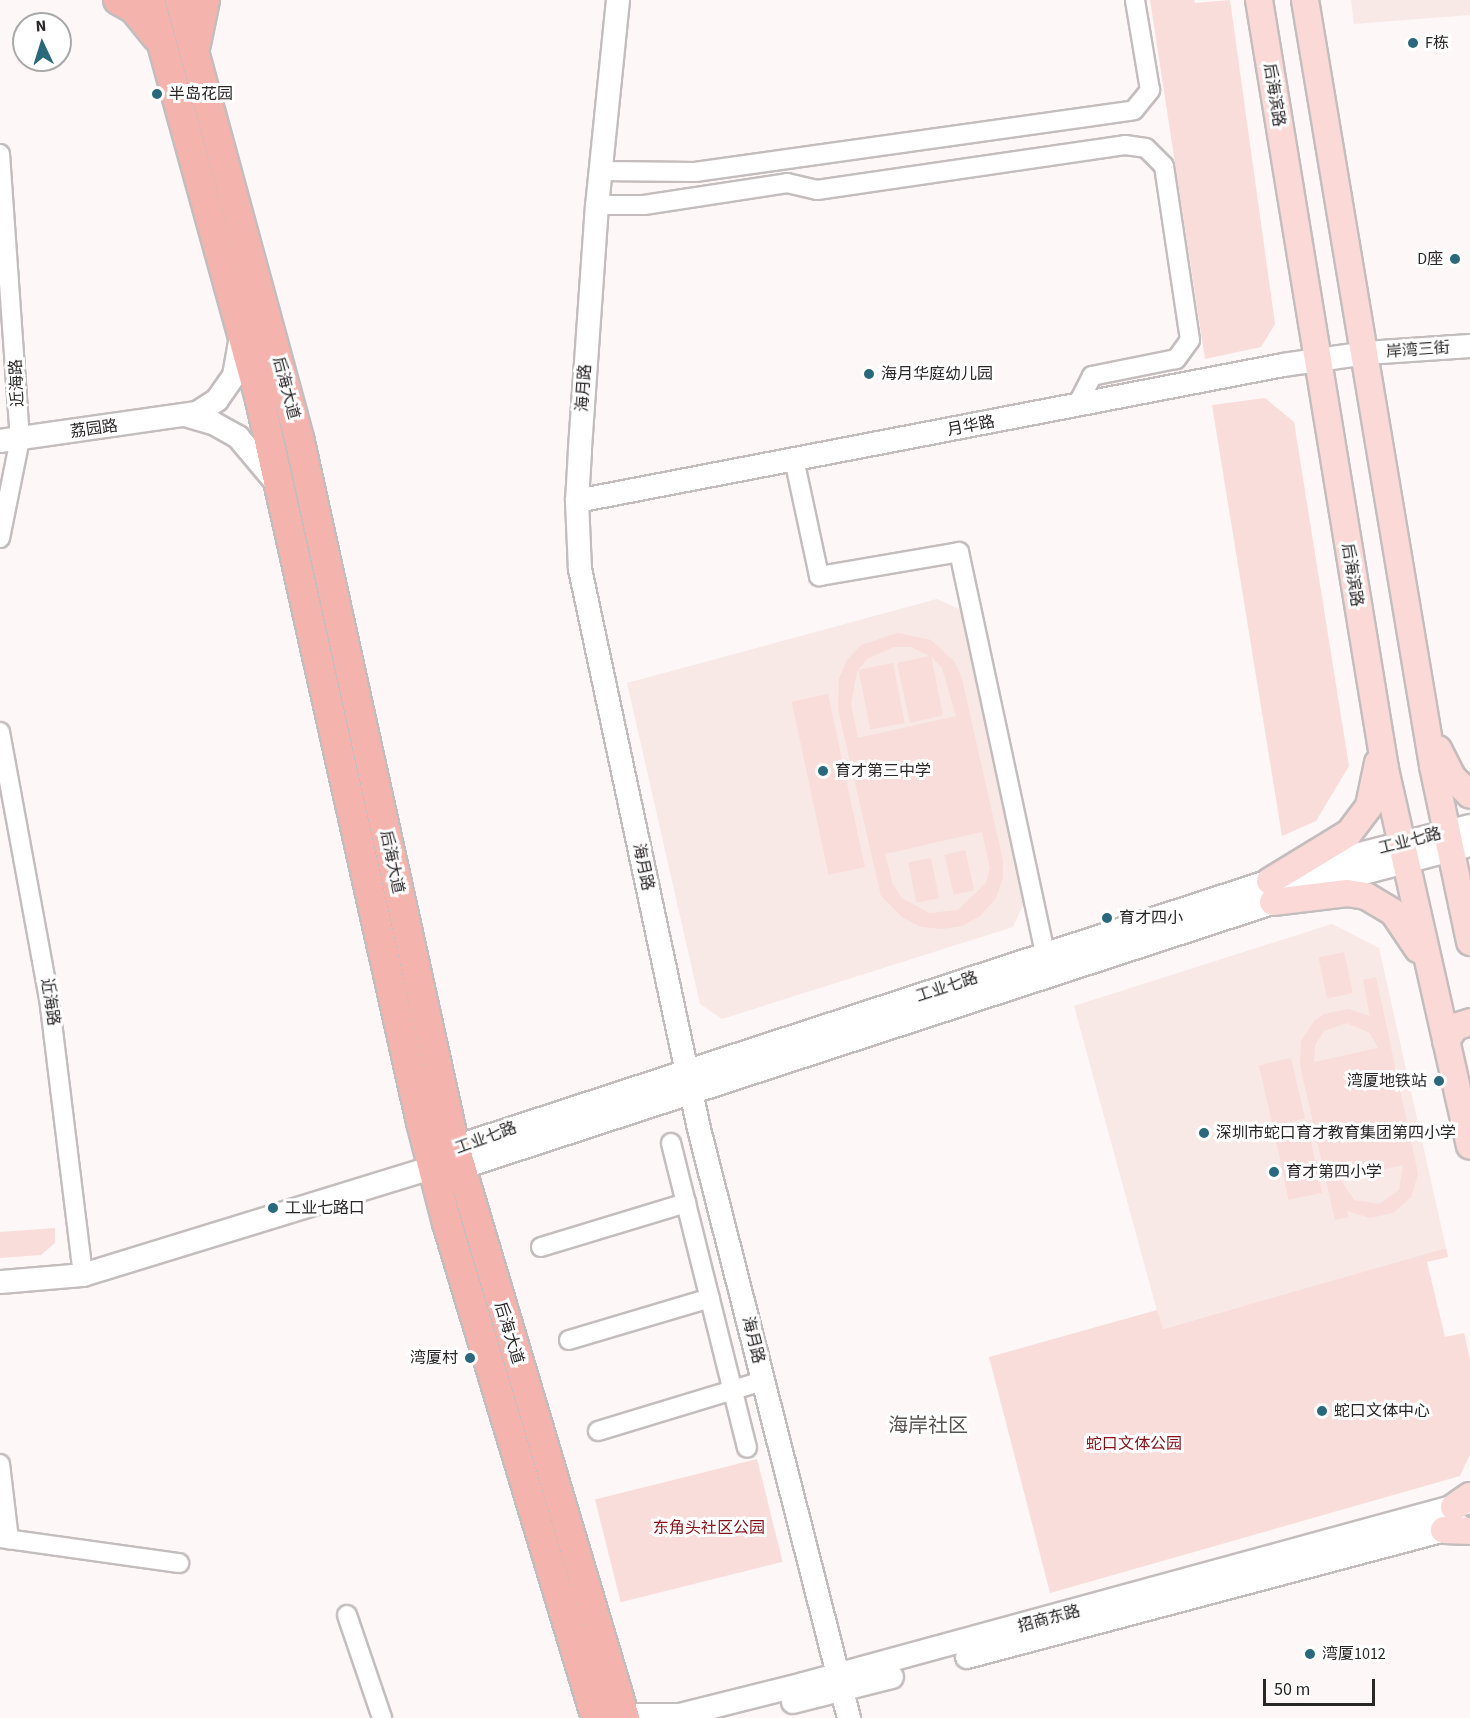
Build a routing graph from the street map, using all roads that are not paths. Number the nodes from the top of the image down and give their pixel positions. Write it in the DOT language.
graph roads {
  1 [pos="118,0"];
  2 [pos="150,0"];
  3 [pos="180,0"];
  4 [pos="205,0"];
  5 [pos="618,0"];
  6 [pos="1135,0"];
  7 [pos="1258,0"];
  8 [pos="1305,0"];
  9 [pos="162,45"];
  10 [pos="195,64"];
  11 [pos="0,154"];
  12 [pos="600,171"];
  13 [pos="597,205"];
  14 [pos="241,333"];
  15 [pos="1470,346"];
  16 [pos="1366,353"];
  17 [pos="1317,359"];
  18 [pos="1077,405"];
  19 [pos="188,416"];
  20 [pos="10,440"];
  21 [pos="794,459"];
  22 [pos="280,488"];
  23 [pos="577,501"];
  24 [pos="0,538"];
  25 [pos="1426,718"];
  26 [pos="1378,730"];
  27 [pos="0,732"];
  28 [pos="1470,795"];
  29 [pos="1459,838"];
  30 [pos="1402,852"];
  31 [pos="1271,892"];
  32 [pos="1470,942"];
  33 [pos="1048,965"];
  34 [pos="1431,975"];
  35 [pos="1470,1022"];
  36 [pos="1446,1041"];
  37 [pos="689,1083"];
  38 [pos="671,1143"];
  39 [pos="1470,1146"];
  40 [pos="458,1157"];
  41 [pos="433,1167"];
  42 [pos="686,1203"];
  43 [pos="541,1247"];
  44 [pos="83,1275"];
  45 [pos="0,1282"];
  46 [pos="710,1298"];
  47 [pos="569,1340"];
  48 [pos="764,1381"];
  49 [pos="733,1390"];
  50 [pos="598,1431"];
  51 [pos="747,1448"];
  52 [pos="0,1464"];
  53 [pos="1466,1507"];
  54 [pos="1444,1530"];
  55 [pos="1470,1531"];
  56 [pos="5,1538"];
  57 [pos="178,1563"];
  58 [pos="347,1615"];
  59 [pos="840,1683"];
  60 [pos="624,1716"];
  61 [pos="382,1718"];
  62 [pos="596,1718"];
  63 [pos="728,1718"];
  64 [pos="849,1718"];
  1 -- 9 [label="main road"];
  2 -- 9 [label="main road, 后海大道"];
  3 -- 10 [label="main road, 后海大道"];
  4 -- 10 [label="main road"];
  5 -- 12 [label="street, 海月路"];
  6 -- 12 [label="street"];
  7 -- 17 [label="main road, 后海滨路"];
  8 -- 16 [label="main road"];
  9 -- 14 [label="main road, 后海大道"];
  10 -- 40 [label="main road, 后海大道"];
  11 -- 20 [label="street, 近海路"];
  12 -- 13 [label="street, 海月路"];
  13 -- 18 [label="street"];
  13 -- 23 [label="street, 海月路"];
  14 -- 19 [label="street, 荔园路"];
  14 -- 22 [label="main road, 后海大道"];
  15 -- 16 [label="street, 岸湾三街"];
  16 -- 17 [label="street, 月华路"];
  16 -- 25 [label="main road"];
  17 -- 18 [label="street, 月华路"];
  17 -- 26 [label="main road, 后海滨路"];
  18 -- 21 [label="street, 月华路"];
  19 -- 20 [label="street, 荔园路"];
  19 -- 22 [label="street, 荔园路"];
  20 -- 24 [label="street, 近海路"];
  21 -- 23 [label="street, 月华路"];
  21 -- 33 [label="street"];
  22 -- 41 [label="main road, 后海大道"];
  23 -- 37 [label="street, 海月路"];
  25 -- 28 [label="main road"];
  25 -- 29 [label="main road"];
  26 -- 30 [label="main road, 后海滨路"];
  26 -- 31 [label="main road"];
  27 -- 44 [label="street, 近海路"];
  29 -- 30 [label="street, 工业七路"];
  29 -- 32 [label="main road"];
  30 -- 31 [label="street, 工业七路"];
  30 -- 34 [label="main road, 后海滨路"];
  31 -- 33 [label="street, 工业七路"];
  31 -- 34 [label="main road"];
  33 -- 37 [label="street, 工业七路"];
  34 -- 36 [label="main road, 后海滨路"];
  35 -- 36 [label="main road"];
  36 -- 39 [label="main road, 后海滨路"];
  37 -- 40 [label="street, 工业七路"];
  37 -- 48 [label="street, 海月路"];
  38 -- 42 [label="street"];
  40 -- 41 [label="street, 工业七路"];
  40 -- 60 [label="main road, 后海大道"];
  41 -- 44 [label="street, 工业七路"];
  41 -- 62 [label="main road, 后海大道"];
  42 -- 43 [label="street"];
  42 -- 46 [label="street"];
  44 -- 45 [label="street, 工业七路"];
  46 -- 47 [label="street"];
  46 -- 49 [label="street"];
  48 -- 49 [label="street"];
  48 -- 59 [label="street, 海月路"];
  49 -- 50 [label="street"];
  49 -- 51 [label="street"];
  52 -- 56 [label="street"];
  53 -- 54 [label="street, 招商东路"];
  53 -- 59 [label="street, 招商东路"];
  54 -- 55 [label="main road"];
  54 -- 59 [label="street, 招商东路"];
  56 -- 57 [label="street"];
  58 -- 61 [label="street"];
  59 -- 60 [label="street, 招商东路"];
  59 -- 63 [label="street, 招商东路"];
  59 -- 64 [label="street, 海月路"];
}
